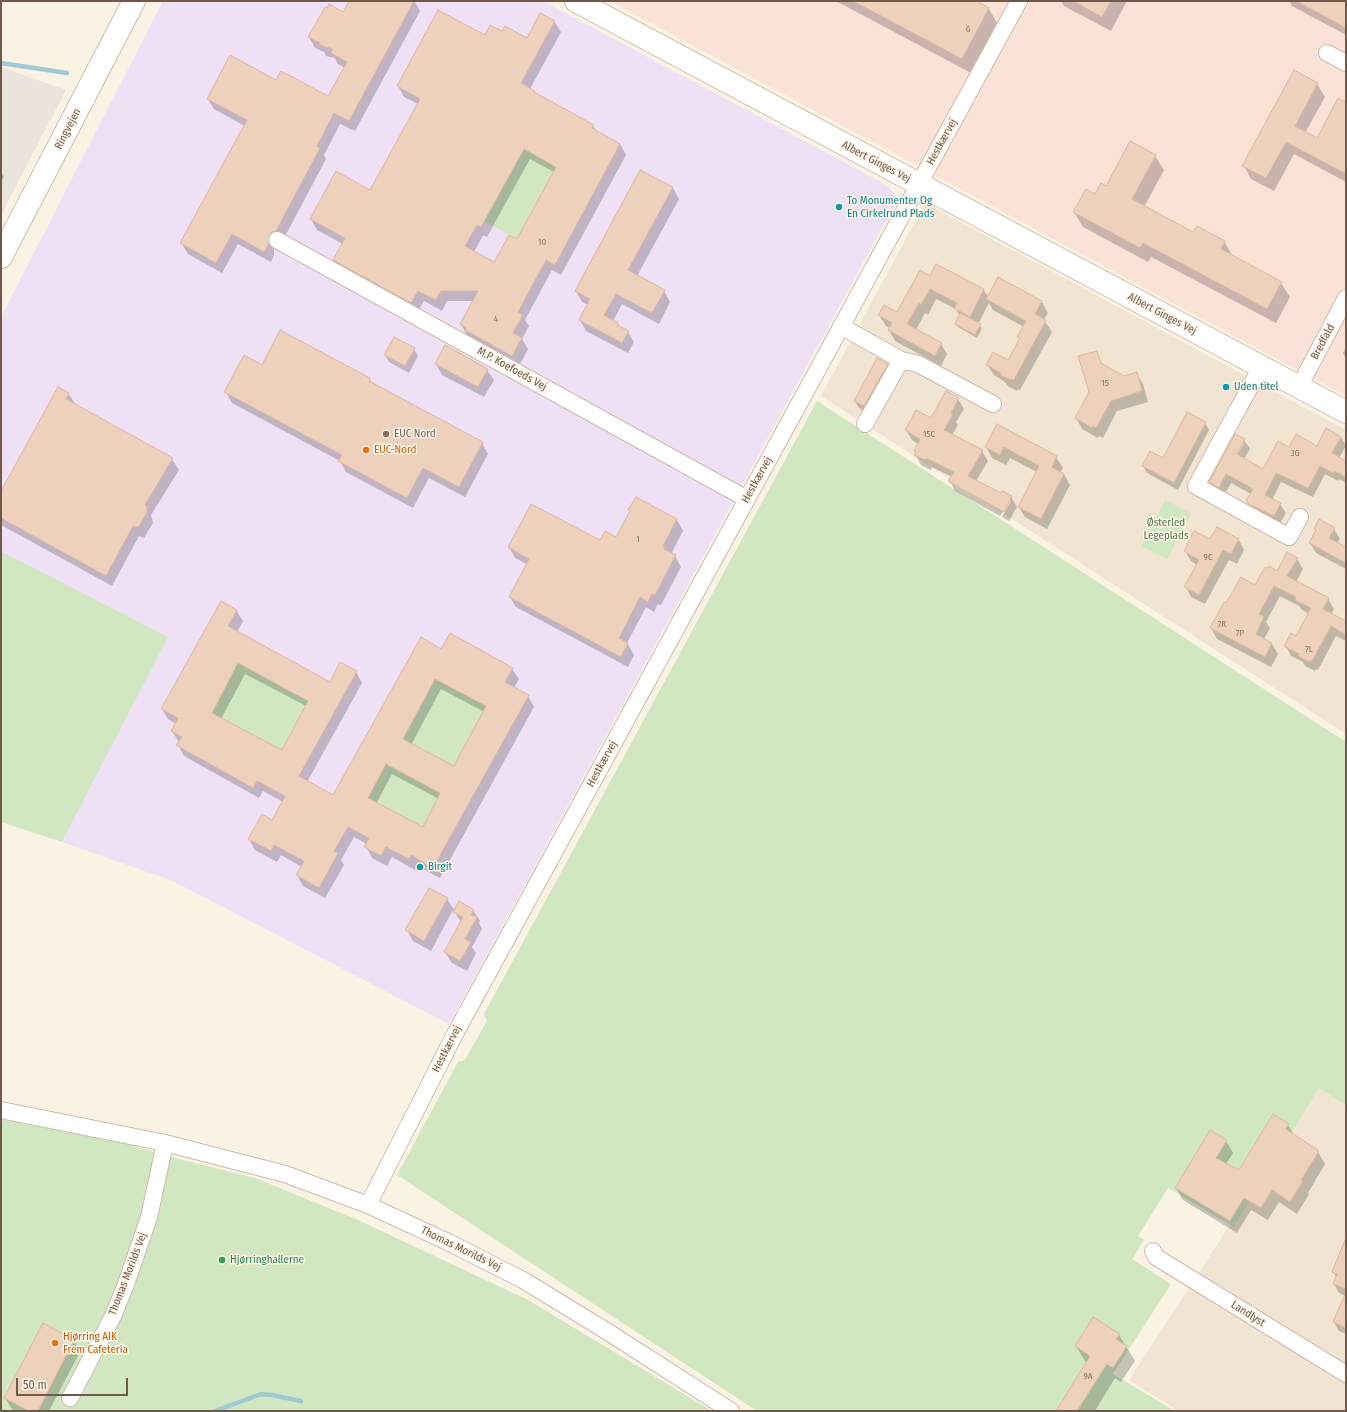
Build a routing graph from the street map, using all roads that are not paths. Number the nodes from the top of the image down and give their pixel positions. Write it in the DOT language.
graph roads {
  1 [pos="134,1"];
  2 [pos="576,1"];
  3 [pos="1019,1"];
  4 [pos="1327,53"];
  5 [pos="1346,63"];
  6 [pos="919,184"];
  7 [pos="277,240"];
  8 [pos="1,257"];
  9 [pos="1346,298"];
  10 [pos="841,326"];
  11 [pos="901,360"];
  12 [pos="1261,367"];
  13 [pos="1299,387"];
  14 [pos="993,404"];
  15 [pos="1346,412"];
  16 [pos="865,424"];
  17 [pos="747,499"];
  18 [pos="1300,517"];
  19 [pos="1,1110"];
  20 [pos="165,1143"];
  21 [pos="368,1205"];
  22 [pos="1153,1251"];
  23 [pos="1346,1374"];
  24 [pos="70,1398"];
  25 [pos="731,1411"];
  1 -- 8 [label="street, Ringvejen"];
  2 -- 6 [label="street, Albert Ginges Vej"];
  3 -- 6 [label="street, Hestkærvej"];
  4 -- 5 [label="street"];
  6 -- 10 [label="street, Hestkærvej"];
  6 -- 12 [label="street, Albert Ginges Vej"];
  7 -- 17 [label="street, M.P. Koefoeds Vej"];
  9 -- 13 [label="street, Bredfald"];
  10 -- 11 [label="street"];
  10 -- 17 [label="street, Hestkærvej"];
  11 -- 14 [label="street"];
  11 -- 16 [label="street"];
  12 -- 13 [label="street, Albert Ginges Vej"];
  12 -- 18 [label="street"];
  13 -- 15 [label="street, Albert Ginges Vej"];
  17 -- 21 [label="street, Hestkærvej"];
  19 -- 20 [label="street, Thomas Morilds Vej"];
  20 -- 21 [label="street, Thomas Morilds Vej"];
  20 -- 24 [label="street, Thomas Morilds Vej"];
  21 -- 25 [label="street, Thomas Morilds Vej"];
  22 -- 23 [label="street, Landlyst"];
}
